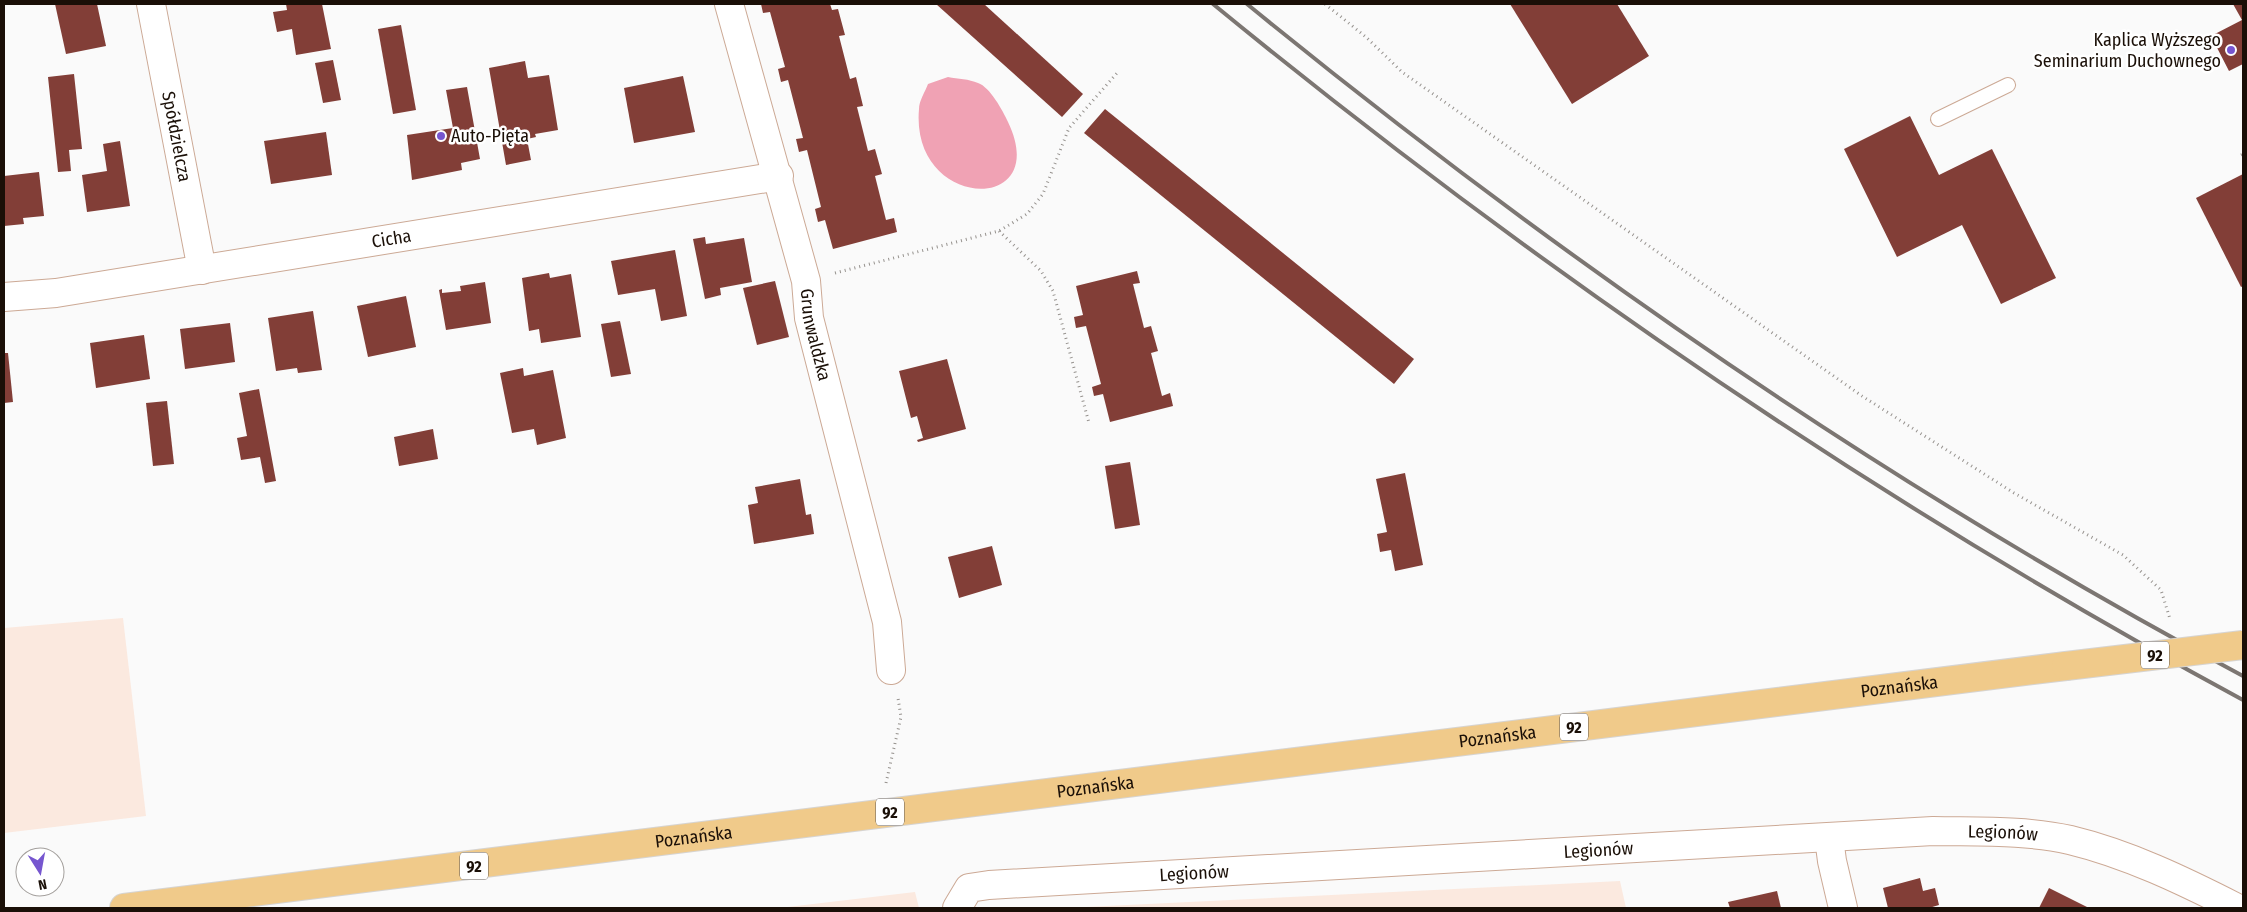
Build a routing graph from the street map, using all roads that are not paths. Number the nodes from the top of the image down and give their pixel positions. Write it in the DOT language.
graph roads {
  1 [pos="151,4"];
  2 [pos="729,4"];
  3 [pos="2008,85"];
  4 [pos="1938,120"];
  5 [pos="778,176"];
  6 [pos="202,270"];
  7 [pos="4,297"];
  8 [pos="2243,645"];
  9 [pos="891,670"];
  10 [pos="1829,838"];
  11 [pos="124,908"];
  12 [pos="957,908"];
  13 [pos="1843,908"];
  14 [pos="2236,908"];
  1 -- 6 [label="street, Spółdzielcza"];
  2 -- 5 [label="street, Grunwaldzka"];
  3 -- 4 [label="lane"];
  5 -- 6 [label="street, Cicha"];
  5 -- 9 [label="street, Grunwaldzka"];
  6 -- 7 [label="street, Cicha"];
  8 -- 11 [label="main road, Poznańska / 92, bridge"];
  10 -- 12 [label="street, Legionów"];
  10 -- 13 [label="street"];
  10 -- 14 [label="street, Legionów"];
}
